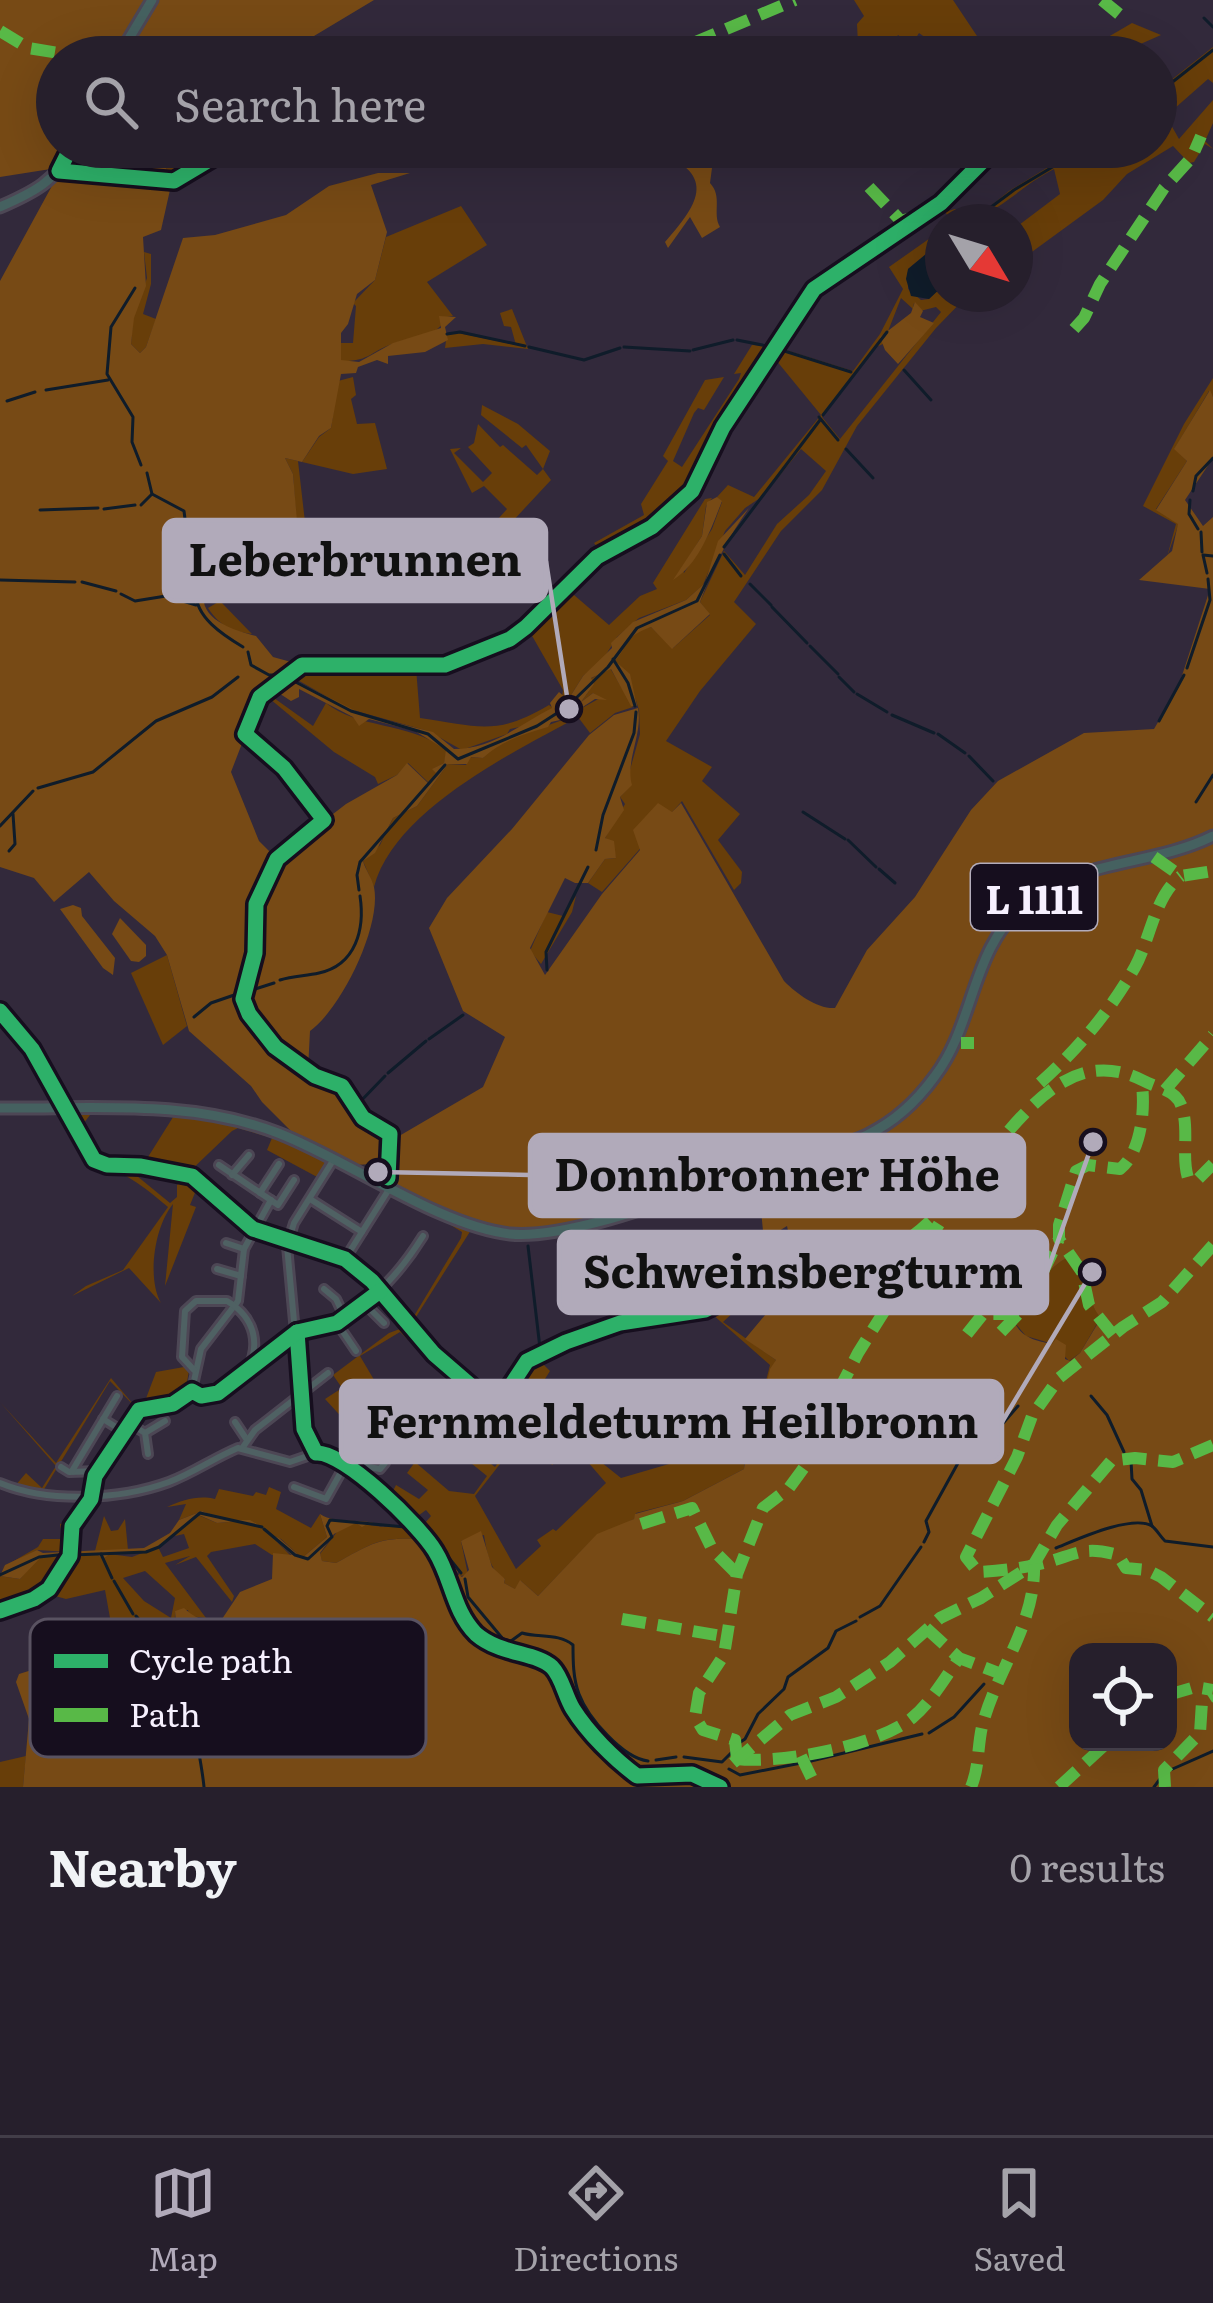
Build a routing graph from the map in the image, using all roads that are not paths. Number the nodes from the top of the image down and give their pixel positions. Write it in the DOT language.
graph roads {
  1 [pos="152,0"];
  2 [pos="131,36"];
  3 [pos="60,168"];
  4 [pos="0,207"];
  5 [pos="1213,836"];
  6 [pos="0,1108"];
  7 [pos="249,1155"];
  8 [pos="334,1159"];
  9 [pos="279,1164"];
  10 [pos="219,1165"];
  11 [pos="232,1175"];
  12 [pos="294,1180"];
  13 [pos="391,1186"];
  14 [pos="260,1193"];
  15 [pos="309,1198"];
  16 [pos="274,1203"];
  17 [pos="225,1205"];
  18 [pos="253,1229"];
  19 [pos="362,1232"];
  20 [pos="423,1236"];
  21 [pos="287,1241"];
  22 [pos="226,1244"];
  23 [pos="244,1249"];
  24 [pos="345,1259"];
  25 [pos="218,1268"];
  26 [pos="242,1276"];
  27 [pos="324,1289"];
  28 [pos="380,1291"];
  29 [pos="364,1304"];
  30 [pos="236,1306"];
  31 [pos="341,1320"];
  32 [pos="405,1322"];
  33 [pos="384,1323"];
  34 [pos="297,1332"];
  35 [pos="356,1351"];
  36 [pos="194,1370"];
  37 [pos="328,1373"];
  38 [pos="192,1391"];
  39 [pos="302,1395"];
  40 [pos="117,1396"];
  41 [pos="176,1403"];
  42 [pos="139,1410"];
  43 [pos="103,1419"];
  44 [pos="166,1421"];
  45 [pos="235,1422"];
  46 [pos="129,1423"];
  47 [pos="124,1432"];
  48 [pos="145,1433"];
  49 [pos="245,1444"];
  50 [pos="388,1448"];
  51 [pos="316,1453"];
  52 [pos="148,1454"];
  53 [pos="346,1463"];
  54 [pos="61,1467"];
  55 [pos="100,1470"];
  56 [pos="72,1472"];
  57 [pos="0,1483"];
  58 [pos="294,1487"];
  59 [pos="91,1495"];
  60 [pos="720,1787"];
  1 -- 2 [label="main road"];
  3 -- 4 [label="main road"];
  5 -- 13 [label="main road, L 1111"];
  6 -- 8 [label="main road, L 1111"];
  7 -- 11 [label="street"];
  8 -- 13 [label="main road, L 1111"];
  8 -- 15 [label="street"];
  9 -- 14 [label="street"];
  10 -- 11 [label="street"];
  11 -- 14 [label="street"];
  12 -- 16 [label="street"];
  13 -- 19 [label="street"];
  14 -- 16 [label="street"];
  15 -- 19 [label="street"];
  15 -- 21 [label="street"];
  16 -- 18 [label="street"];
  17 -- 18 [label="street"];
  18 -- 21 [label="street"];
  18 -- 23 [label="street"];
  19 -- 24 [label="street"];
  20 -- 28 [label="street"];
  21 -- 24 [label="street"];
  21 -- 34 [label="street"];
  22 -- 23 [label="street"];
  23 -- 26 [label="street"];
  24 -- 28 [label="street"];
  25 -- 26 [label="street"];
  26 -- 30 [label="street"];
  27 -- 31 [label="street"];
  28 -- 29 [label="street"];
  28 -- 32 [label="street"];
  29 -- 31 [label="street"];
  29 -- 33 [label="street"];
  30 -- 36 [label="street"];
  30 -- 36 [label="street"];
  30 -- 38 [label="street"];
  31 -- 34 [label="street"];
  31 -- 35 [label="street"];
  34 -- 39 [label="street"];
  36 -- 38 [label="street"];
  37 -- 39 [label="street"];
  38 -- 41 [label="street"];
  39 -- 49 [label="street"];
  39 -- 51 [label="street"];
  40 -- 43 [label="street"];
  42 -- 46 [label="street"];
  43 -- 47 [label="street"];
  43 -- 56 [label="street"];
  44 -- 48 [label="street"];
  45 -- 49 [label="street"];
  46 -- 47 [label="street"];
  46 -- 48 [label="street"];
  47 -- 55 [label="street"];
  48 -- 52 [label="street"];
  49 -- 51 [label="street"];
  49 -- 59 [label="street"];
  50 -- 53 [label="street"];
  51 -- 53 [label="street"];
  53 -- 58 [label="street"];
  53 -- 60 [label="street"];
  54 -- 56 [label="street"];
  55 -- 56 [label="street"];
  55 -- 59 [label="street"];
  57 -- 59 [label="street"];
}
